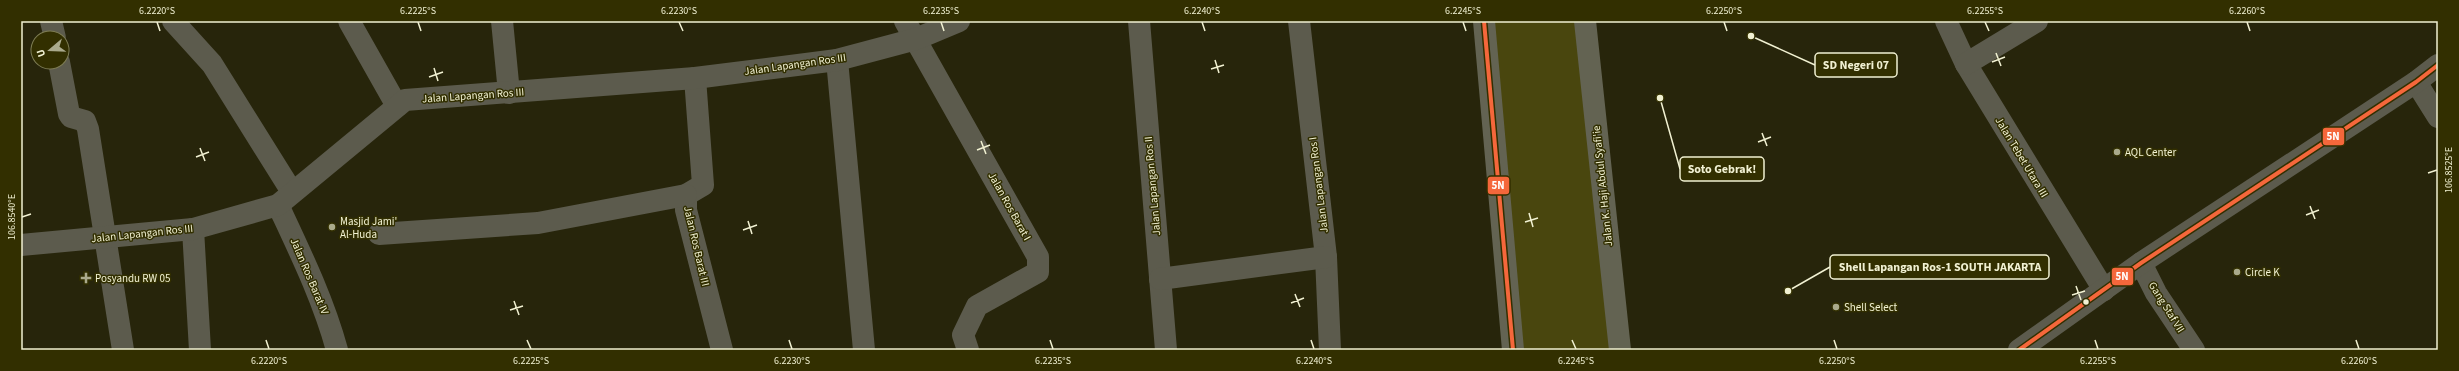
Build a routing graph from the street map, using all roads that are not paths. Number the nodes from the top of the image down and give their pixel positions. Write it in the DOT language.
graph roads {
  1 [pos="173,21"];
  2 [pos="349,21"];
  3 [pos="502,21"];
  4 [pos="959,21"];
  5 [pos="1139,21"];
  6 [pos="1299,21"];
  7 [pos="1484,21"];
  8 [pos="1585,21"];
  9 [pos="1946,21"];
  10 [pos="2037,21"];
  11 [pos="910,30"];
  12 [pos="836,60"];
  13 [pos="1966,64"];
  14 [pos="2438,64"];
  15 [pos="61,70"];
  16 [pos="695,78"];
  17 [pos="2416,82"];
  18 [pos="509,93"];
  19 [pos="398,106"];
  20 [pos="2438,117"];
  21 [pos="686,195"];
  22 [pos="285,198"];
  23 [pos="193,229"];
  24 [pos="379,234"];
  25 [pos="106,237"];
  26 [pos="21,245"];
  27 [pos="1326,257"];
  28 [pos="2141,263"];
  29 [pos="1160,279"];
  30 [pos="2104,290"];
  31 [pos="2023,349"];
  32 [pos="123,350"];
  33 [pos="200,350"];
  34 [pos="337,350"];
  35 [pos="722,350"];
  36 [pos="864,350"];
  37 [pos="968,350"];
  38 [pos="1166,350"];
  39 [pos="1330,350"];
  40 [pos="1513,350"];
  41 [pos="1620,350"];
  42 [pos="2194,350"];
  1 -- 22 [label="street, Jalan Ros Barat IV"];
  2 -- 19 [label="street"];
  3 -- 18 [label="street"];
  4 -- 11 [label="street, Jalan Lapangan Ros III"];
  5 -- 29 [label="street, Jalan Lapangan Ros II"];
  6 -- 27 [label="street, Jalan Lapangan Ros I"];
  7 -- 40 [label="main road"];
  8 -- 41 [label="main road, Jalan K. Haji Abdul Syafi'ie"];
  9 -- 13 [label="street, Jalan Tebet Utara III"];
  10 -- 13 [label="street"];
  11 -- 12 [label="street, Jalan Lapangan Ros III"];
  11 -- 37 [label="street, Jalan Ros Barat I"];
  12 -- 16 [label="street, Jalan Lapangan Ros III"];
  12 -- 36 [label="street"];
  13 -- 30 [label="street, Jalan Tebet Utara III"];
  14 -- 17 [label="street"];
  15 -- 25 [label="street"];
  16 -- 18 [label="street, Jalan Lapangan Ros III"];
  16 -- 21 [label="street, Jalan Ros Barat III"];
  17 -- 20 [label="street"];
  17 -- 28 [label="street"];
  18 -- 19 [label="street, Jalan Lapangan Ros III"];
  19 -- 22 [label="street, Jalan Lapangan Ros III"];
  21 -- 24 [label="street"];
  21 -- 35 [label="street, Jalan Ros Barat III"];
  22 -- 23 [label="street, Jalan Lapangan Ros III"];
  22 -- 34 [label="street, Jalan Ros Barat IV"];
  23 -- 25 [label="street, Jalan Lapangan Ros III"];
  23 -- 33 [label="street"];
  25 -- 26 [label="street, Jalan Lapangan Ros III"];
  25 -- 32 [label="street"];
  27 -- 29 [label="street"];
  27 -- 39 [label="street, Jalan Lapangan Ros I"];
  28 -- 30 [label="street"];
  28 -- 42 [label="street, Gang Staf VII"];
  29 -- 38 [label="street, Jalan Lapangan Ros II"];
  30 -- 31 [label="street"];
}
